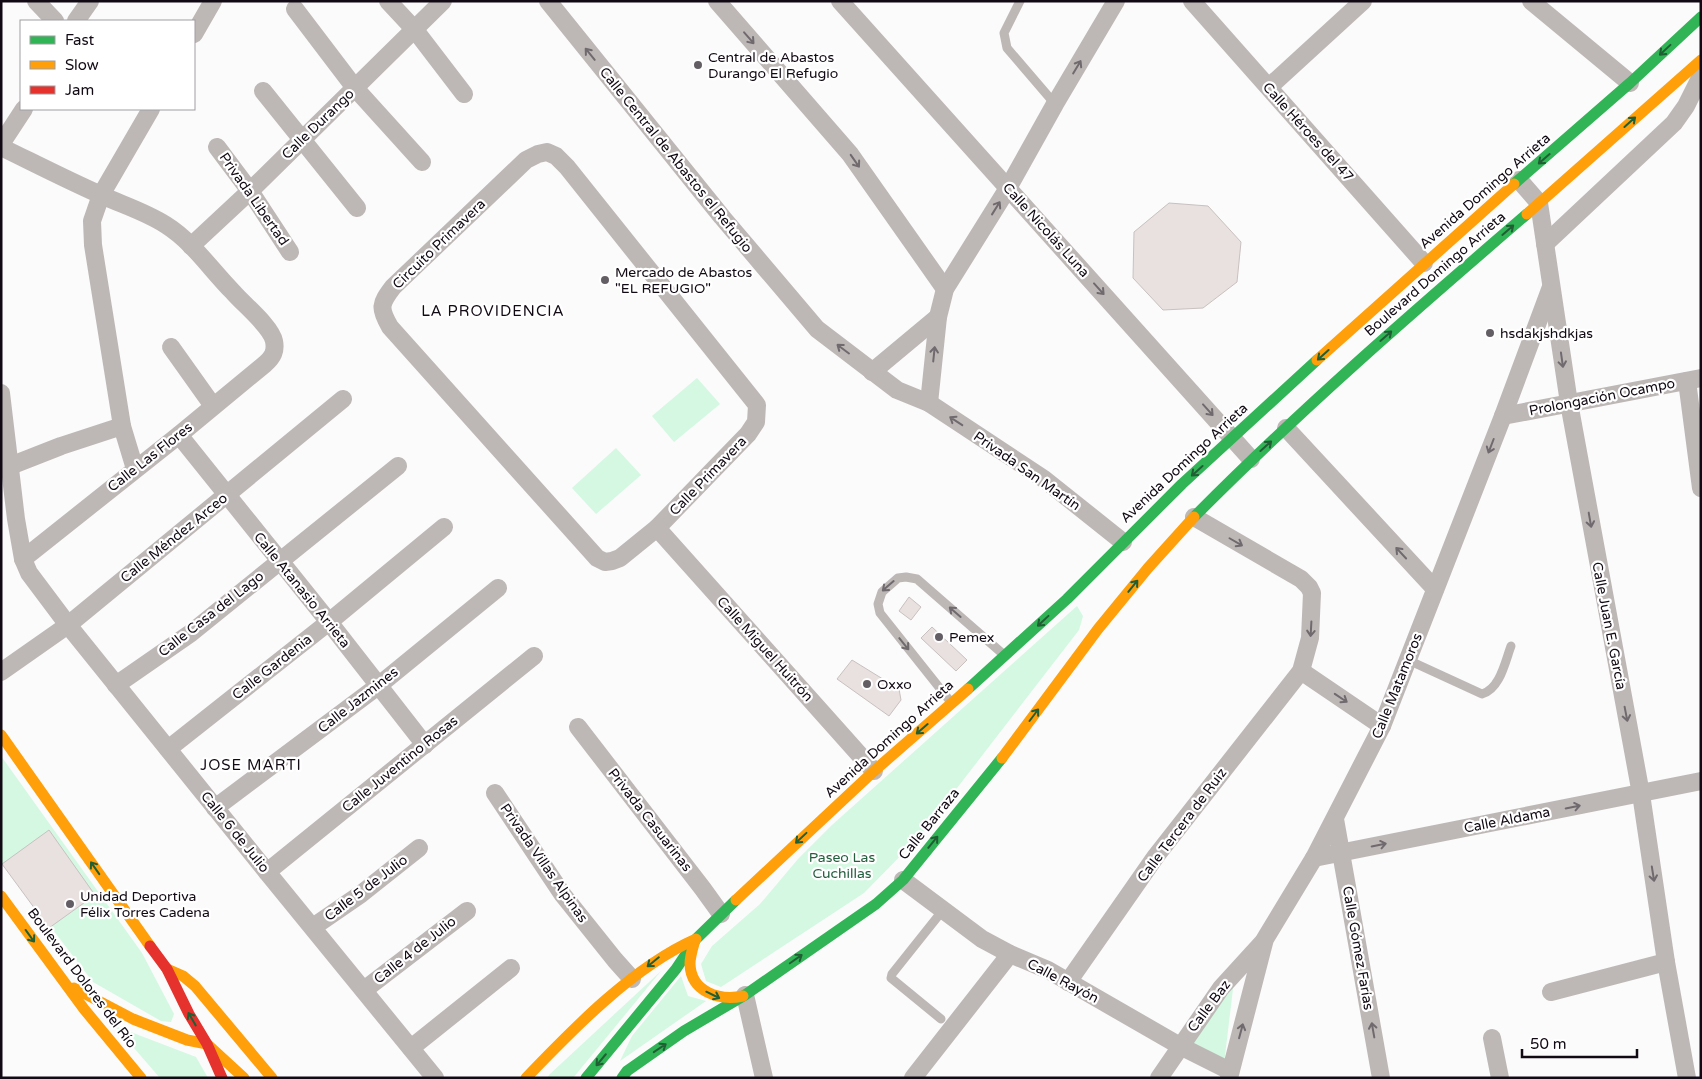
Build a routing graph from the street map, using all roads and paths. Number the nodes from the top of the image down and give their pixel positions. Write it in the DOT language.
graph roads {
  1 [pos="36,1"];
  2 [pos="90,1"];
  3 [pos="212,1"];
  4 [pos="388,1"];
  5 [pos="443,1"];
  6 [pos="548,1"];
  7 [pos="717,1"];
  8 [pos="840,1"];
  9 [pos="1020,1"];
  10 [pos="1116,1"];
  11 [pos="1192,1"];
  12 [pos="1363,1"];
  13 [pos="1531,1"];
  14 [pos="295,10"];
  15 [pos="1701,17"];
  16 [pos="54,20"];
  17 [pos="77,20"];
  18 [pos="415,30"];
  19 [pos="195,32"];
  20 [pos="1701,60"];
  21 [pos="1701,76"];
  22 [pos="1630,84"];
  23 [pos="354,88"];
  24 [pos="1269,88"];
  25 [pos="263,92"];
  26 [pos="464,94"];
  27 [pos="1056,104"];
  28 [pos="23,110"];
  29 [pos="150,110"];
  30 [pos="302,139"];
  31 [pos="1,146"];
  32 [pos="217,147"];
  33 [pos="422,162"];
  34 [pos="1519,180"];
  35 [pos="1008,188"];
  36 [pos="250,191"];
  37 [pos="101,195"];
  38 [pos="1539,203"];
  39 [pos="357,208"];
  40 [pos="1545,244"];
  41 [pos="191,246"];
  42 [pos="290,252"];
  43 [pos="1424,263"];
  44 [pos="1552,286"];
  45 [pos="945,289"];
  46 [pos="938,316"];
  47 [pos="171,348"];
  48 [pos="872,372"];
  49 [pos="1694,379"];
  50 [pos="1,393"];
  51 [pos="343,399"];
  52 [pos="928,403"];
  53 [pos="1569,403"];
  54 [pos="214,406"];
  55 [pos="1503,416"];
  56 [pos="756,422"];
  57 [pos="122,426"];
  58 [pos="1286,428"];
  59 [pos="179,435"];
  60 [pos="1232,438"];
  61 [pos="1251,459"];
  62 [pos="10,466"];
  63 [pos="398,466"];
  64 [pos="135,469"];
  65 [pos="1701,488"];
  66 [pos="227,495"];
  67 [pos="1194,517"];
  68 [pos="444,527"];
  69 [pos="657,528"];
  70 [pos="1123,542"];
  71 [pos="23,559"];
  72 [pos="279,561"];
  73 [pos="1121,561"];
  74 [pos="498,588"];
  75 [pos="1435,589"];
  76 [pos="1109,598"];
  77 [pos="1066,599"];
  78 [pos="1086,602"];
  79 [pos="329,622"];
  80 [pos="68,625"];
  81 [pos="1098,630"];
  82 [pos="1511,646"];
  83 [pos="1005,655"];
  84 [pos="534,656"];
  85 [pos="1408,660"];
  86 [pos="1301,671"];
  87 [pos="1,672"];
  88 [pos="116,685"];
  89 [pos="378,686"];
  90 [pos="952,704"];
  91 [pos="1382,726"];
  92 [pos="578,727"];
  93 [pos="1,734"];
  94 [pos="425,745"];
  95 [pos="168,749"];
  96 [pos="874,771"];
  97 [pos="1701,781"];
  98 [pos="495,793"];
  99 [pos="1641,794"];
  100 [pos="215,808"];
  101 [pos="1335,819"];
  102 [pos="419,848"];
  103 [pos="1342,852"];
  104 [pos="1314,858"];
  105 [pos="267,872"];
  106 [pos="903,880"];
  107 [pos="1,896"];
  108 [pos="943,910"];
  109 [pos="467,911"];
  110 [pos="721,914"];
  111 [pos="313,927"];
  112 [pos="696,939"];
  113 [pos="1265,939"];
  114 [pos="1010,954"];
  115 [pos="1666,962"];
  116 [pos="511,968"];
  117 [pos="167,969"];
  118 [pos="632,979"];
  119 [pos="1068,982"];
  120 [pos="64,983"];
  121 [pos="364,990"];
  122 [pos="1551,992"];
  123 [pos="744,995"];
  124 [pos="941,1018"];
  125 [pos="1492,1038"];
  126 [pos="111,1042"];
  127 [pos="206,1044"];
  128 [pos="1180,1046"];
  129 [pos="411,1048"];
  130 [pos="624,1074"];
  131 [pos="1229,1075"];
  132 [pos="135,1078"];
  133 [pos="141,1078"];
  134 [pos="222,1078"];
  135 [pos="244,1078"];
  136 [pos="272,1078"];
  137 [pos="435,1078"];
  138 [pos="526,1078"];
  139 [pos="586,1078"];
  140 [pos="616,1078"];
  141 [pos="764,1078"];
  142 [pos="913,1078"];
  143 [pos="1159,1078"];
  144 [pos="1381,1078"];
  145 [pos="1500,1078"];
  146 [pos="1687,1078"];
  1 -- 16 [label="street"];
  2 -- 17 [label="street"];
  3 -- 19 [label="street"];
  4 -- 18 [label="street"];
  5 -- 18 [label="street, Calle Durango"];
  48 -- 6 [label="street, Calle Central de Abastos el Refugio, one-way"];
  7 -- 45 [label="street, one-way"];
  8 -- 35 [label="street, Calle Nicolás Luna"];
  9 -- 27 [label="lane"];
  27 -- 10 [label="street, one-way"];
  11 -- 24 [label="street, Calle Héroes del 47"];
  12 -- 24 [label="street"];
  13 -- 22 [label="street"];
  14 -- 23 [label="street"];
  15 -- 22 [label="main road, Avenida Domingo Arrieta, one-way"];
  18 -- 23 [label="street, Calle Durango"];
  18 -- 26 [label="street"];
  38 -- 20 [label="main road, Boulevard Domingo Arrieta, one-way"];
  21 -- 40 [label="street"];
  22 -- 34 [label="main road, Avenida Domingo Arrieta, one-way"];
  23 -- 30 [label="street, Calle Durango"];
  23 -- 33 [label="street"];
  24 -- 43 [label="street, Calle Héroes del 47"];
  25 -- 30 [label="street"];
  27 -- 35 [label="street"];
  28 -- 31 [label="street"];
  29 -- 37 [label="street"];
  30 -- 36 [label="street, Calle Durango"];
  30 -- 39 [label="street"];
  31 -- 37 [label="street"];
  32 -- 36 [label="street, Privada Libertad"];
  34 -- 38 [label="street"];
  34 -- 43 [label="main road, Avenida Domingo Arrieta"];
  45 -- 35 [label="street, one-way"];
  35 -- 60 [label="street, Calle Nicolás Luna, one-way"];
  36 -- 41 [label="street, Calle Durango"];
  36 -- 42 [label="street, Privada Libertad"];
  37 -- 41 [label="street"];
  37 -- 57 [label="street"];
  38 -- 40 [label="street, Calle Juan E. García"];
  58 -- 38 [label="main road, Boulevard Domingo Arrieta, one-way"];
  40 -- 44 [label="street, Calle Juan E. García"];
  41 -- 54 [label="street, Calle Las Flores"];
  43 -- 60 [label="main road, Avenida Domingo Arrieta, one-way"];
  44 -- 53 [label="street, Calle Juan E. García, one-way"];
  44 -- 55 [label="street, Calle Matamoros"];
  45 -- 46 [label="street"];
  46 -- 48 [label="street"];
  52 -- 46 [label="street, one-way"];
  47 -- 54 [label="street"];
  48 -- 52 [label="street, Calle Central de Abastos el Refugio"];
  49 -- 53 [label="street, Prolongación Ocampo"];
  49 -- 65 [label="street"];
  50 -- 62 [label="street"];
  51 -- 66 [label="street, Calle Méndez Arceo"];
  70 -- 52 [label="street, Privada San Martín, one-way"];
  53 -- 55 [label="street, Prolongación Ocampo"];
  53 -- 99 [label="street, Calle Juan E. García, one-way"];
  54 -- 59 [label="street, Calle Las Flores"];
  55 -- 75 [label="street, Calle Matamoros, one-way"];
  56 -- 69 [label="street, Calle Primavera"];
  56 -- 69 [label="street, Circuito Primavera"];
  57 -- 62 [label="street"];
  57 -- 64 [label="street"];
  61 -- 58 [label="main road, Boulevard Domingo Arrieta, one-way"];
  75 -- 58 [label="street, one-way"];
  59 -- 64 [label="street, Calle Las Flores"];
  59 -- 66 [label="street, Calle Atanasio Arrieta"];
  60 -- 61 [label="street, Calle Nicolás Luna"];
  60 -- 70 [label="main road, Avenida Domingo Arrieta, one-way"];
  61 -- 67 [label="main road, Boulevard Domingo Arrieta"];
  62 -- 71 [label="street"];
  63 -- 72 [label="street, Calle Casa del Lago"];
  64 -- 71 [label="street, Calle Las Flores"];
  66 -- 72 [label="street, Calle Atanasio Arrieta"];
  66 -- 80 [label="street, Calle Méndez Arceo"];
  81 -- 67 [label="main road, Calle Barraza, one-way"];
  67 -- 86 [label="street, one-way"];
  68 -- 79 [label="street, Calle Gardenia"];
  69 -- 96 [label="street, Calle Miguel Huitrón"];
  70 -- 73 [label="main road"];
  70 -- 77 [label="main road, Avenida Domingo Arrieta"];
  71 -- 80 [label="street, Calle 6 de Julio"];
  72 -- 79 [label="street, Calle Atanasio Arrieta"];
  72 -- 88 [label="street, Calle Casa del Lago"];
  74 -- 89 [label="street, Calle Jazmines"];
  75 -- 85 [label="street, Calle Matamoros"];
  76 -- 81 [label="main road"];
  77 -- 78 [label="main road"];
  77 -- 83 [label="main road, Avenida Domingo Arrieta, one-way"];
  79 -- 89 [label="street, Calle Atanasio Arrieta"];
  79 -- 95 [label="street, Calle Gardenia"];
  80 -- 87 [label="street, Calle Méndez Arceo"];
  80 -- 88 [label="street, Calle 6 de Julio"];
  106 -- 81 [label="main road, Calle Barraza, one-way"];
  82 -- 85 [label="lane"];
  83 -- 90 [label="main road, Avenida Domingo Arrieta"];
  83 -- 90 [label="lane, one-way"];
  84 -- 94 [label="street, Calle Juventino Rosas"];
  85 -- 91 [label="street, Calle Matamoros"];
  86 -- 91 [label="street, one-way"];
  86 -- 119 [label="street, Calle Tercera de Ruiz"];
  88 -- 95 [label="street, Calle 6 de Julio"];
  89 -- 94 [label="street, Calle Atanasio Arrieta"];
  89 -- 100 [label="street, Calle Jazmines"];
  90 -- 96 [label="main road, Avenida Domingo Arrieta, one-way"];
  91 -- 101 [label="street, Calle Matamoros"];
  92 -- 110 [label="street, Privada Casuarinas"];
  117 -- 93 [label="main road, one-way"];
  94 -- 105 [label="street, Calle Juventino Rosas"];
  95 -- 100 [label="street, Calle 6 de Julio"];
  96 -- 110 [label="main road, Avenida Domingo Arrieta, one-way"];
  97 -- 99 [label="street, Calle Aldama"];
  98 -- 118 [label="street, Privada Villas Alpinas"];
  103 -- 99 [label="street, Calle Aldama, one-way"];
  99 -- 115 [label="street, Calle Juan E. García, one-way"];
  100 -- 105 [label="street, Calle 6 de Julio"];
  101 -- 103 [label="street, Calle Gómez Farías"];
  101 -- 104 [label="street, Calle Matamoros"];
  102 -- 111 [label="street, Calle 5 de Julio"];
  103 -- 104 [label="street, Calle Aldama"];
  144 -- 103 [label="street, Calle Gómez Farías, one-way"];
  104 -- 113 [label="street, Calle Matamoros"];
  105 -- 111 [label="street, Calle 6 de Julio"];
  106 -- 108 [label="street, Calle Rayón"];
  123 -- 106 [label="main road, Calle Barraza, one-way"];
  107 -- 120 [label="main road, Boulevard Dolores del Río, one-way"];
  108 -- 114 [label="street, Calle Rayón"];
  108 -- 124 [label="lane"];
  109 -- 121 [label="street, Calle 4 de Julio"];
  110 -- 112 [label="main road, Avenida Domingo Arrieta"];
  111 -- 121 [label="street, Calle 6 de Julio"];
  112 -- 118 [label="main road, one-way"];
  112 -- 123 [label="main road, one-way"];
  112 -- 139 [label="main road, one-way"];
  113 -- 128 [label="street, Calle Baz"];
  131 -- 113 [label="street, Calle Matamoros, one-way"];
  114 -- 119 [label="street, Calle Rayón"];
  114 -- 142 [label="street"];
  115 -- 122 [label="street"];
  115 -- 146 [label="street, Calle Juan E. García"];
  116 -- 129 [label="street"];
  127 -- 117 [label="main road, one-way"];
  117 -- 136 [label="main road"];
  118 -- 138 [label="main road"];
  119 -- 128 [label="street, Calle Rayón"];
  120 -- 126 [label="main road, Boulevard Dolores del Río"];
  120 -- 127 [label="main road"];
  121 -- 129 [label="street, Calle 6 de Julio"];
  130 -- 123 [label="main road, Calle Barraza, one-way"];
  123 -- 141 [label="street"];
  125 -- 145 [label="street"];
  126 -- 132 [label="street"];
  126 -- 133 [label="main road, Boulevard Dolores del Río"];
  127 -- 134 [label="main road"];
  127 -- 135 [label="main road"];
  128 -- 131 [label="street, Calle Rayón"];
  128 -- 143 [label="street, Calle Baz"];
  129 -- 137 [label="street, Calle 6 de Julio"];
  130 -- 140 [label="main road, Calle Barraza"];
}
